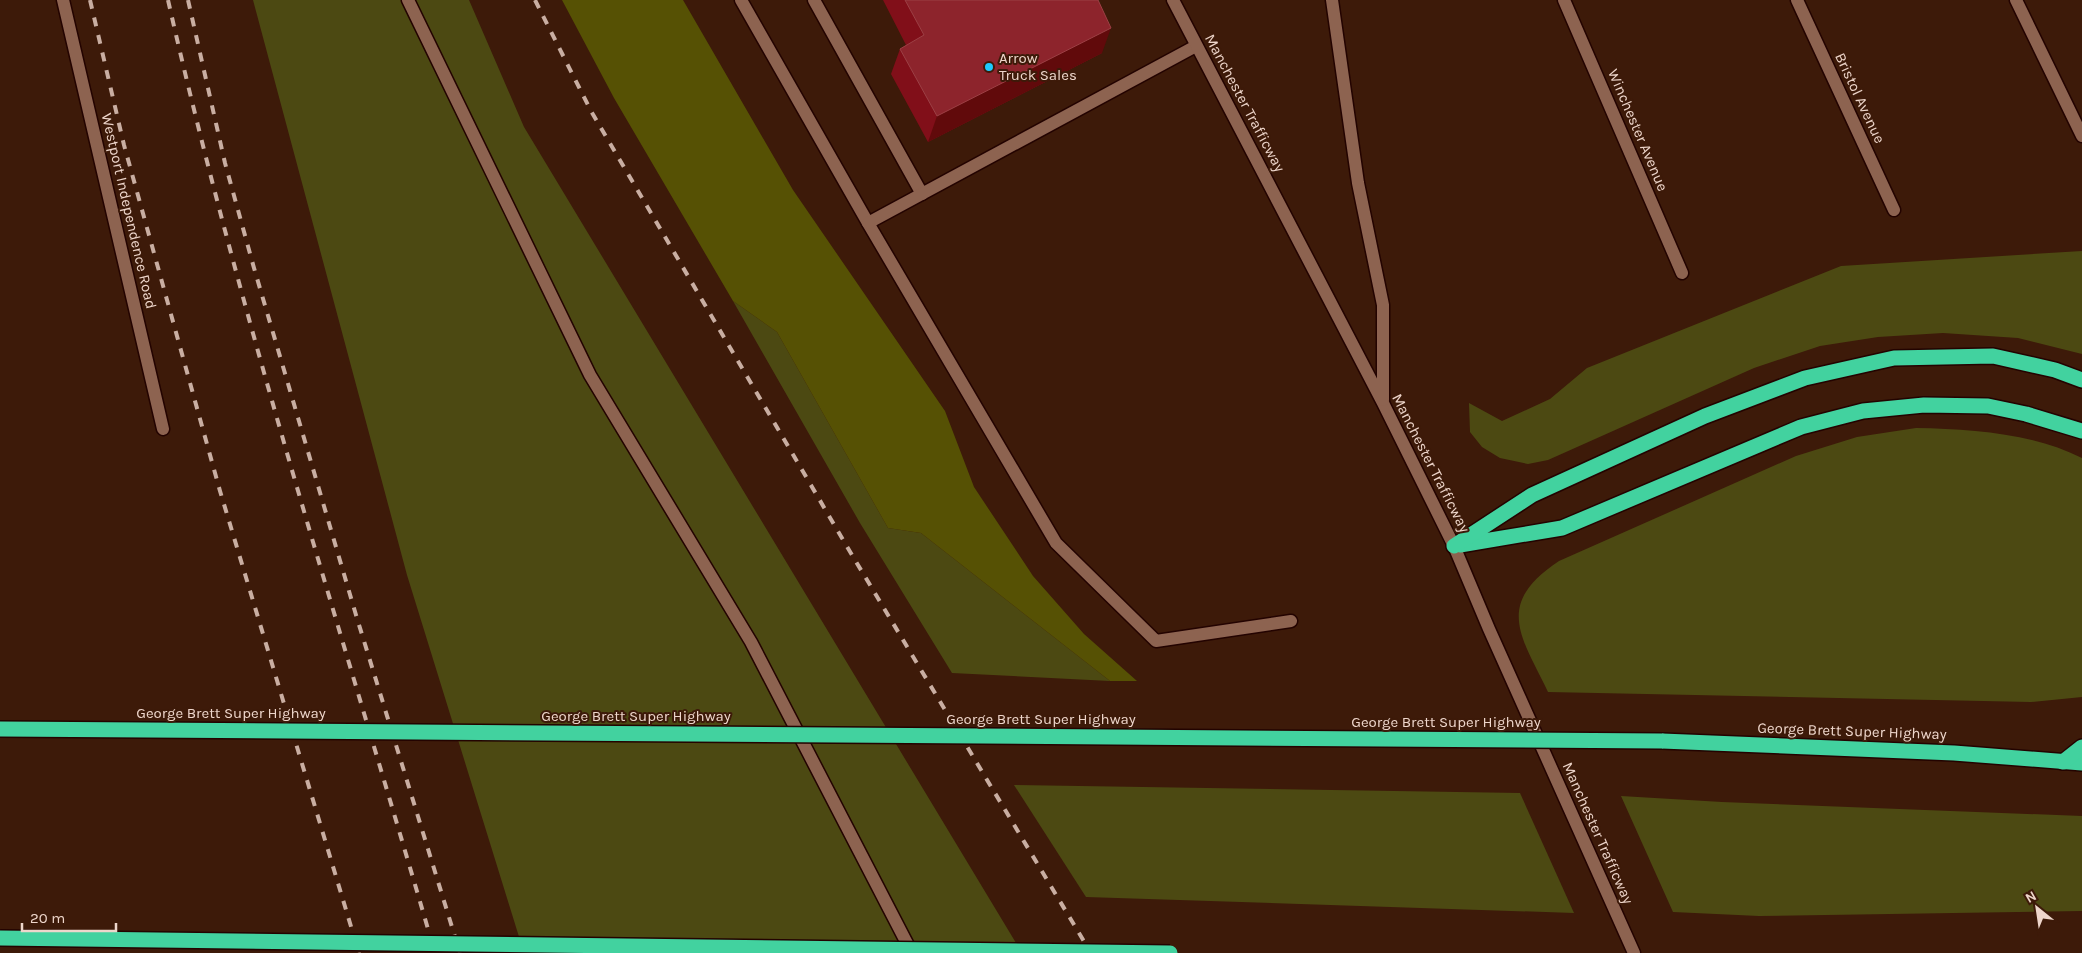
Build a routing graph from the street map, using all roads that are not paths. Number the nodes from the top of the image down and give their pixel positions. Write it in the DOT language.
graph roads {
  1 [pos="63,0"];
  2 [pos="408,0"];
  3 [pos="741,0"];
  4 [pos="814,0"];
  5 [pos="1173,0"];
  6 [pos="1332,0"];
  7 [pos="1564,0"];
  8 [pos="1797,0"];
  9 [pos="2016,0"];
  10 [pos="1196,46"];
  11 [pos="2082,136"];
  12 [pos="922,194"];
  13 [pos="1894,210"];
  14 [pos="868,223"];
  15 [pos="1682,273"];
  16 [pos="2082,380"];
  17 [pos="1383,403"];
  18 [pos="164,429"];
  19 [pos="2082,431"];
  20 [pos="1454,546"];
  21 [pos="1291,621"];
  22 [pos="0,729"];
  23 [pos="2082,747"];
  24 [pos="2063,762"];
  25 [pos="2082,763"];
  26 [pos="0,938"];
  27 [pos="912,953"];
  28 [pos="1170,953"];
  29 [pos="1634,953"];
  1 -- 18 [label="main road, Westport Independence Road"];
  2 -- 27 [label="main road"];
  3 -- 14 [label="main road"];
  4 -- 12 [label="main road"];
  5 -- 10 [label="main road, Manchester Trafficway"];
  6 -- 17 [label="main road"];
  7 -- 15 [label="main road, Winchester Avenue"];
  8 -- 13 [label="main road, Bristol Avenue"];
  9 -- 11 [label="main road"];
  10 -- 12 [label="main road"];
  10 -- 17 [label="main road, Manchester Trafficway"];
  12 -- 14 [label="main road"];
  14 -- 21 [label="main road"];
  16 -- 20 [label="highway"];
  17 -- 20 [label="main road, Manchester Trafficway"];
  19 -- 20 [label="highway"];
  20 -- 29 [label="main road, Manchester Trafficway"];
  22 -- 24 [label="highway, George Brett Super Highway, bridge"];
  23 -- 24 [label="highway"];
  24 -- 25 [label="highway, George Brett Super Highway"];
  26 -- 28 [label="highway, bridge"];
}
